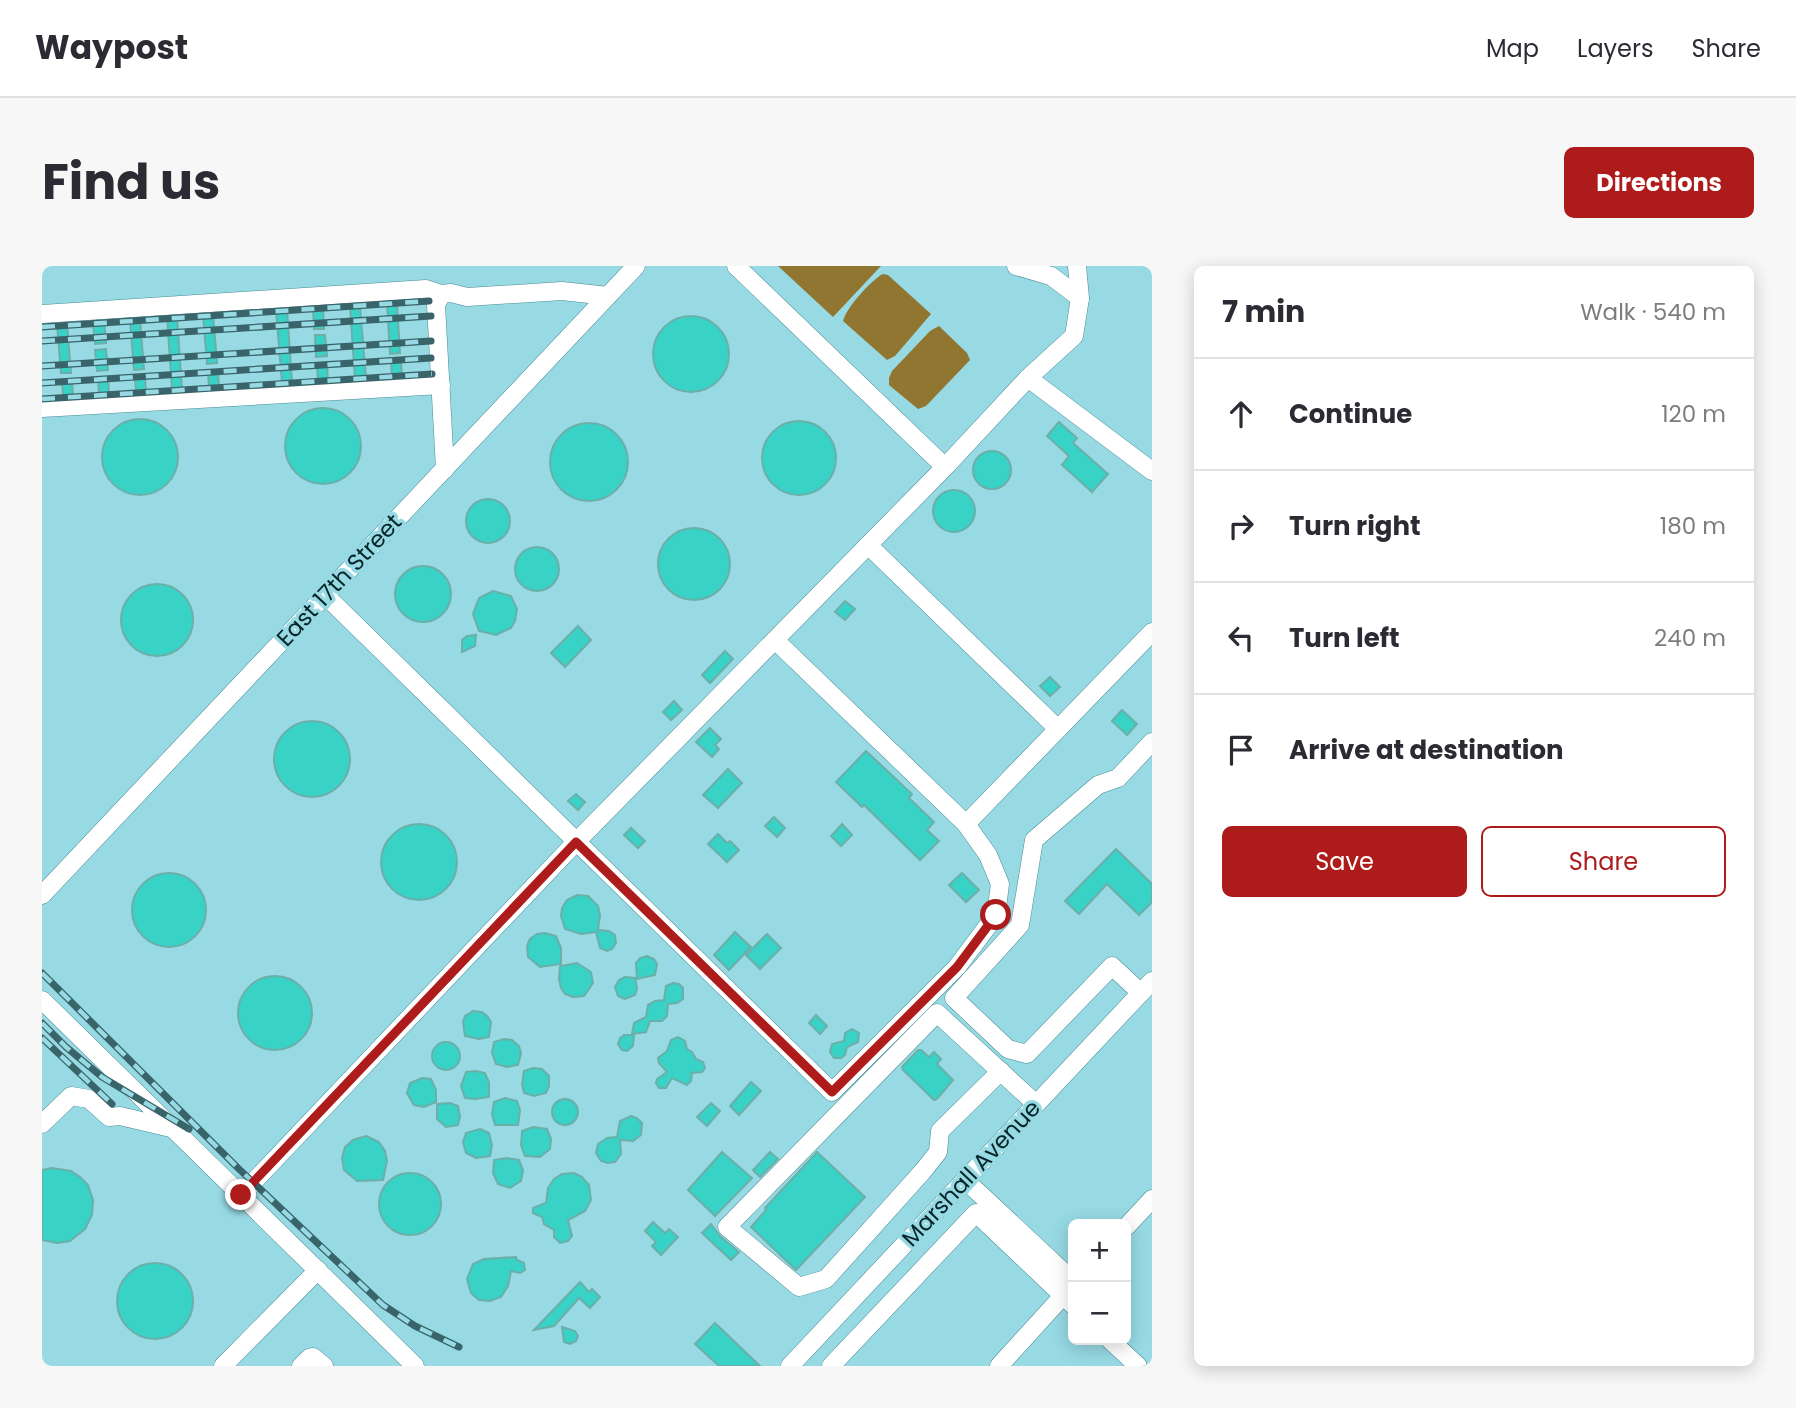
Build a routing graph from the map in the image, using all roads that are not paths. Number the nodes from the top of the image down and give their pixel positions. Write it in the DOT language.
graph roads {
  1 [pos="636,266"];
  2 [pos="736,266"];
  3 [pos="1016,266"];
  4 [pos="1077,266"];
  5 [pos="441,294"];
  6 [pos="608,296"];
  7 [pos="1080,298"];
  8 [pos="42,314"];
  9 [pos="1028,378"];
  10 [pos="441,385"];
  11 [pos="42,408"];
  12 [pos="944,467"];
  13 [pos="445,468"];
  14 [pos="1152,471"];
  15 [pos="868,545"];
  16 [pos="325,595"];
  17 [pos="1152,632"];
  18 [pos="775,640"];
  19 [pos="1058,729"];
  20 [pos="1152,742"];
  21 [pos="966,824"];
  22 [pos="576,842"];
  23 [pos="42,895"];
  24 [pos="1146,987"];
  25 [pos="954,998"];
  26 [pos="42,1000"];
  27 [pos="937,1013"];
  28 [pos="1001,1071"];
  29 [pos="1036,1104"];
  30 [pos="42,1124"];
  31 [pos="172,1128"];
  32 [pos="965,1180"];
  33 [pos="241,1195"];
  34 [pos="1152,1199"];
  35 [pos="1131,1222"];
  36 [pos="318,1270"];
  37 [pos="1068,1289"];
  38 [pos="1068,1290"];
  39 [pos="1068,1295"];
  40 [pos="1115,1345"];
  41 [pos="223,1366"];
  42 [pos="301,1366"];
  43 [pos="324,1366"];
  44 [pos="415,1366"];
  45 [pos="790,1366"];
  46 [pos="831,1366"];
  47 [pos="999,1366"];
  48 [pos="1138,1366"];
  1 -- 6 [label="street, East 17th Street"];
  2 -- 12 [label="street"];
  3 -- 7 [label="street"];
  4 -- 7 [label="street"];
  5 -- 6 [label="street"];
  5 -- 8 [label="street"];
  5 -- 10 [label="street"];
  6 -- 13 [label="street, East 17th Street"];
  7 -- 9 [label="street"];
  9 -- 12 [label="street"];
  9 -- 14 [label="street"];
  10 -- 11 [label="street"];
  10 -- 13 [label="street"];
  12 -- 15 [label="street"];
  13 -- 16 [label="street, East 17th Street"];
  15 -- 18 [label="street"];
  15 -- 19 [label="street"];
  16 -- 22 [label="street"];
  16 -- 23 [label="street, East 17th Street"];
  17 -- 19 [label="street"];
  18 -- 21 [label="street"];
  18 -- 22 [label="street"];
  19 -- 21 [label="street"];
  20 -- 25 [label="street"];
  21 -- 22 [label="street"];
  22 -- 33 [label="street"];
  24 -- 25 [label="street"];
  24 -- 29 [label="street, Marshall Avenue"];
  25 -- 27 [label="street"];
  26 -- 31 [label="street"];
  27 -- 28 [label="street"];
  27 -- 28 [label="street"];
  28 -- 29 [label="street"];
  29 -- 32 [label="street, Marshall Avenue"];
  30 -- 31 [label="street"];
  31 -- 33 [label="street"];
  32 -- 37 [label="street"];
  32 -- 45 [label="street, Marshall Avenue"];
  33 -- 36 [label="street"];
  34 -- 35 [label="street"];
  36 -- 41 [label="street"];
  36 -- 44 [label="street"];
  38 -- 46 [label="street"];
  39 -- 47 [label="street"];
  40 -- 48 [label="street"];
  42 -- 43 [label="street"];
}
